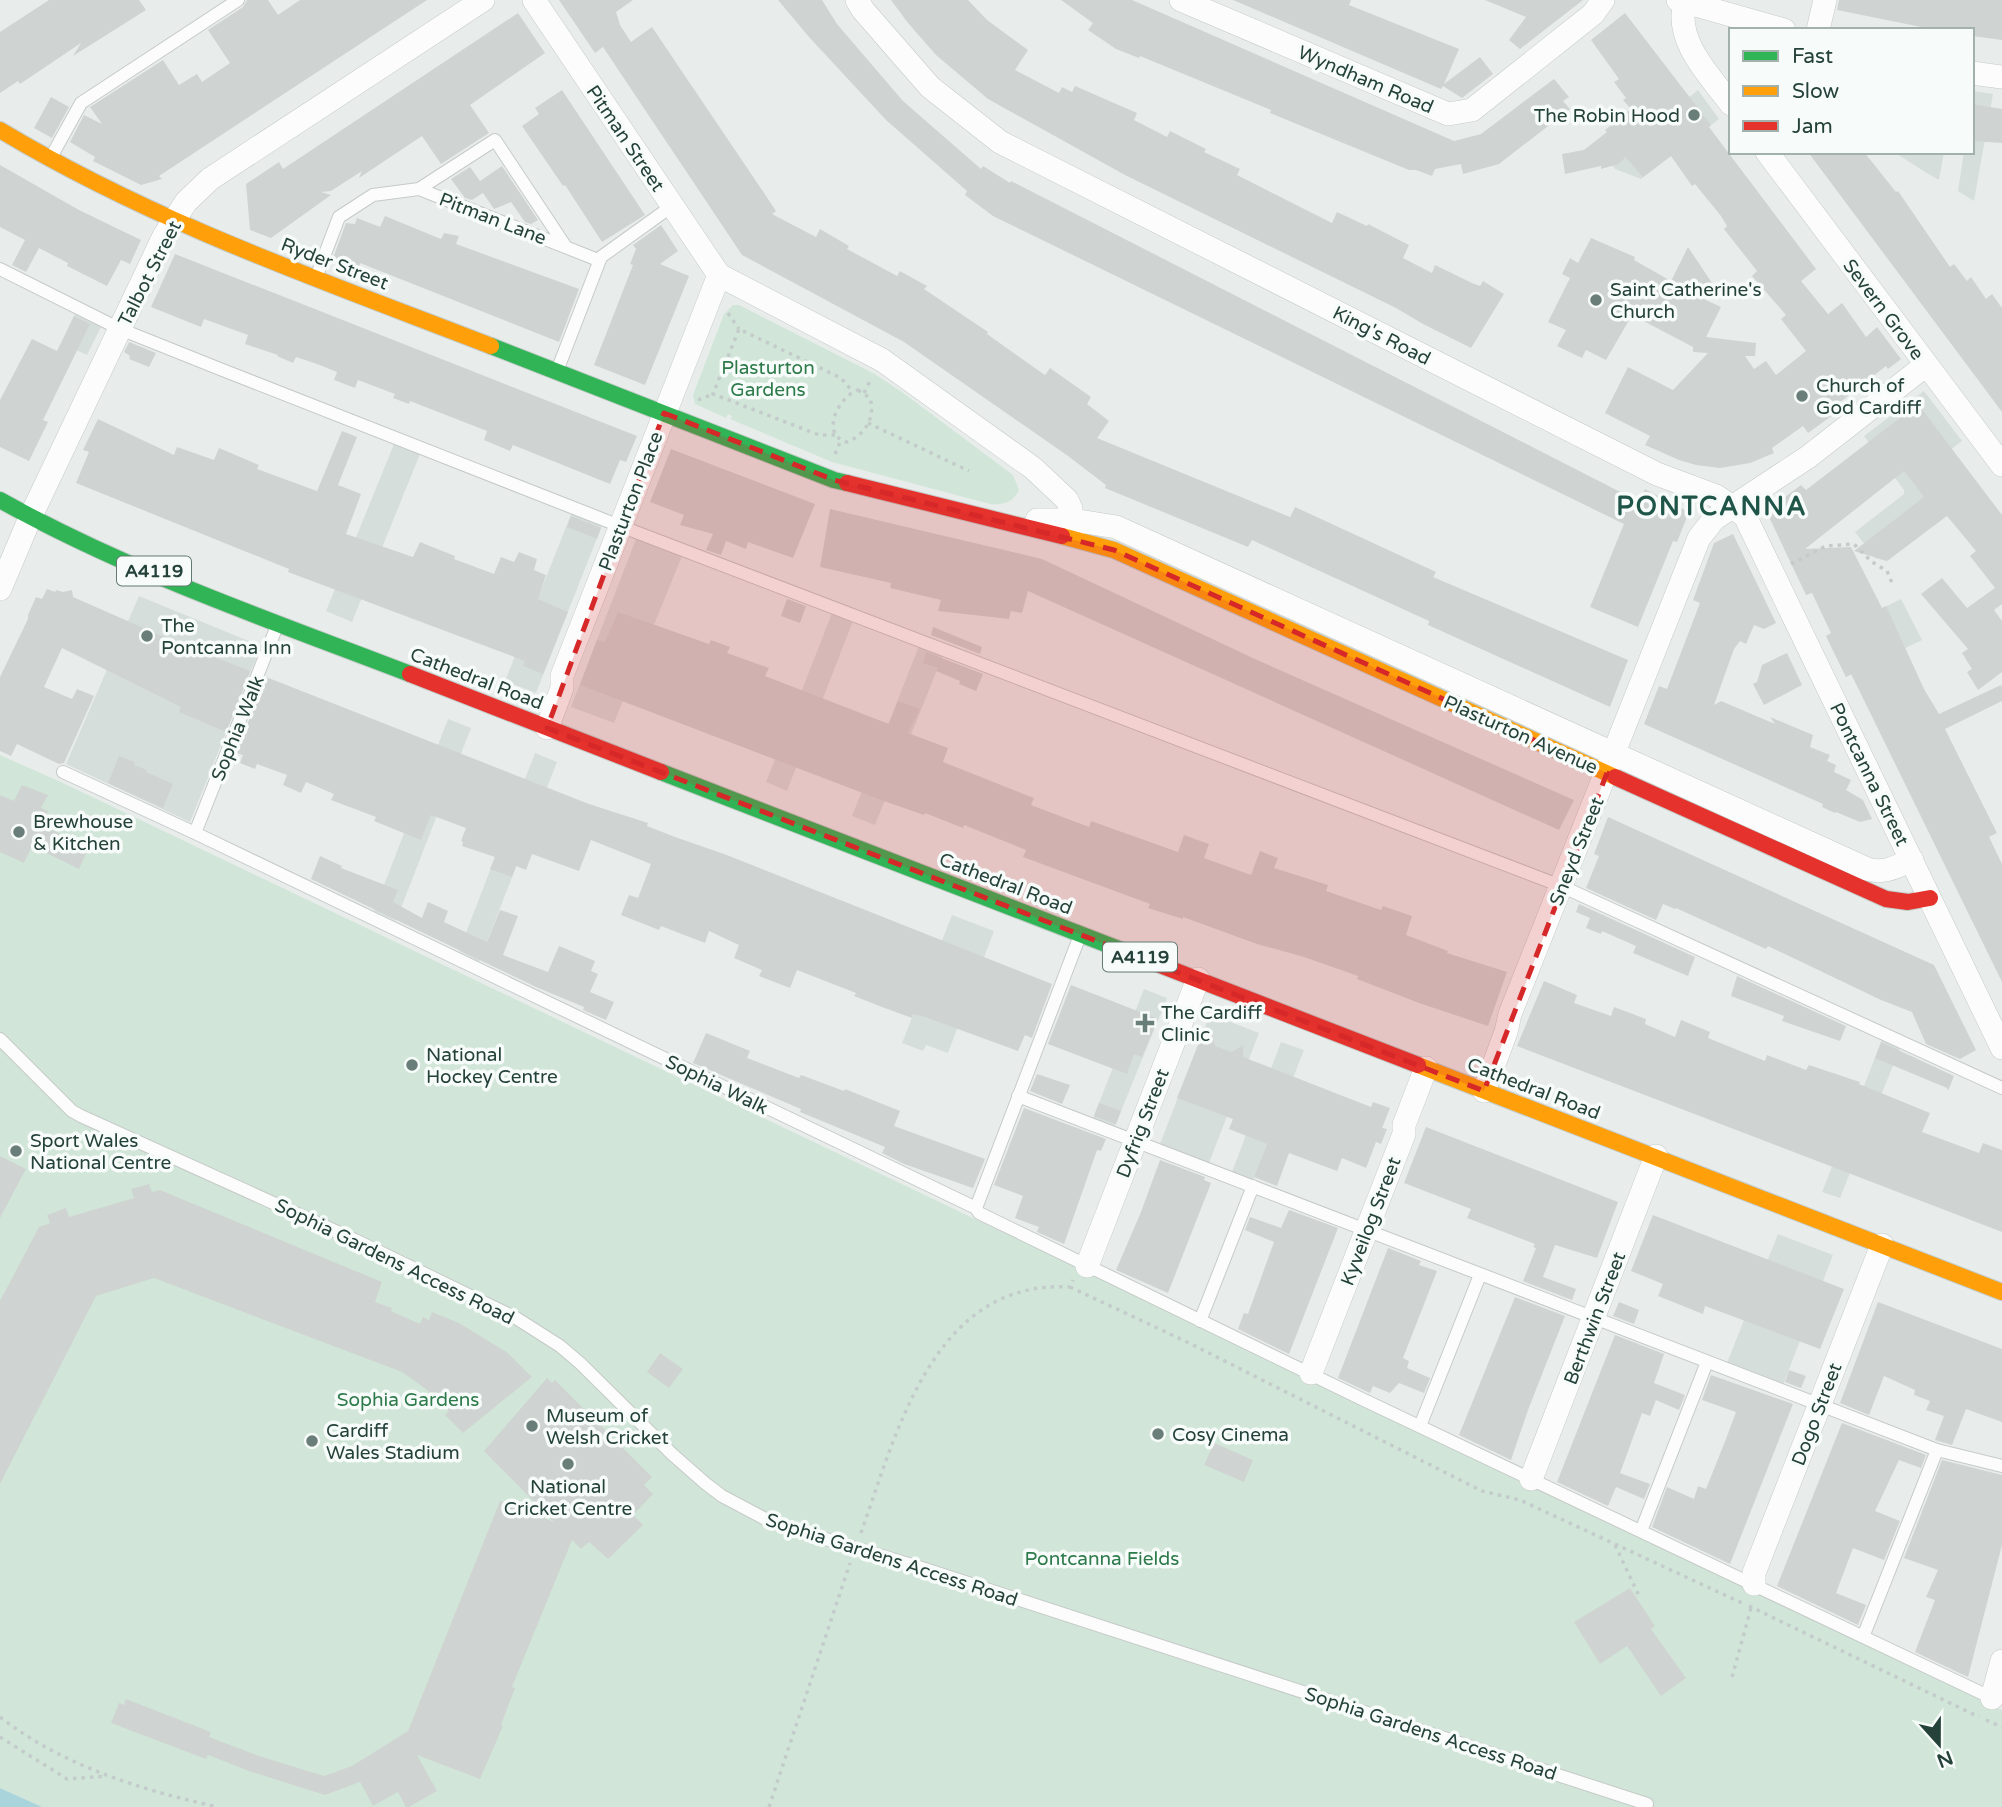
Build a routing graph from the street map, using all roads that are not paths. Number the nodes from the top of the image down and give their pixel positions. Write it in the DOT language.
graph roads {
  1 [pos="238,0"];
  2 [pos="483,0"];
  3 [pos="534,0"];
  4 [pos="857,0"];
  5 [pos="1181,0"];
  6 [pos="1603,0"];
  7 [pos="1825,0"];
  8 [pos="1681,1"];
  9 [pos="1777,28"];
  10 [pos="1818,28"];
  11 [pos="1974,73"];
  12 [pos="2002,77"];
  13 [pos="1729,101"];
  14 [pos="0,130"];
  15 [pos="1768,154"];
  16 [pos="50,160"];
  17 [pos="203,185"];
  18 [pos="419,189"];
  19 [pos="672,206"];
  20 [pos="173,221"];
  21 [pos="208,236"];
  22 [pos="566,247"];
  23 [pos="598,260"];
  24 [pos="0,269"];
  25 [pos="719,275"];
  26 [pos="316,278"];
  27 [pos="120,329"];
  28 [pos="1926,365"];
  29 [pos="557,372"];
  30 [pos="664,413"];
  31 [pos="2002,465"];
  32 [pos="0,500"];
  33 [pos="1732,506"];
  34 [pos="30,518"];
  35 [pos="1004,520"];
  36 [pos="621,526"];
  37 [pos="1073,530"];
  38 [pos="0,589"];
  39 [pos="278,623"];
  40 [pos="547,727"];
  41 [pos="1610,763"];
  42 [pos="63,772"];
  43 [pos="195,833"];
  44 [pos="1912,860"];
  45 [pos="1561,886"];
  46 [pos="1930,898"];
  47 [pos="1080,934"];
  48 [pos="1198,979"];
  49 [pos="0,1039"];
  50 [pos="2002,1048"];
  51 [pos="1426,1068"];
  52 [pos="2002,1088"];
  53 [pos="1484,1091"];
  54 [pos="1018,1096"];
  55 [pos="1135,1140"];
  56 [pos="1656,1156"];
  57 [pos="1253,1186"];
  58 [pos="976,1208"];
  59 [pos="1366,1231"];
  60 [pos="1881,1245"];
  61 [pos="1081,1269"];
  62 [pos="1480,1275"];
  63 [pos="2002,1292"];
  64 [pos="1594,1318"];
  65 [pos="1200,1321"];
  66 [pos="1707,1362"];
  67 [pos="1311,1373"];
  68 [pos="1819,1405"];
  69 [pos="1420,1426"];
  70 [pos="1937,1450"];
  71 [pos="2002,1466"];
  72 [pos="1531,1479"];
  73 [pos="1641,1531"];
  74 [pos="1753,1592"];
  75 [pos="1863,1637"];
  76 [pos="2002,1661"];
  77 [pos="1992,1698"];
  78 [pos="1647,1804"];
  1 -- 16 [label="lane"];
  2 -- 17 [label="street, Talbot Street"];
  3 -- 19 [label="street, Pitman Street"];
  4 -- 33 [label="street, King's Road"];
  5 -- 6 [label="street, Wyndham Road"];
  7 -- 10 [label="street"];
  8 -- 9 [label="street"];
  8 -- 13 [label="street"];
  11 -- 12 [label="street"];
  14 -- 16 [label="main road, Ryder Street"];
  15 -- 28 [label="street, Severn Grove"];
  16 -- 20 [label="main road, Ryder Street"];
  17 -- 20 [label="street, Talbot Street"];
  17 -- 21 [label="street"];
  18 -- 22 [label="lane, Pitman Lane"];
  18 -- 22 [label="lane, Pitman Lane"];
  18 -- 26 [label="lane, Pitman Lane"];
  19 -- 23 [label="lane"];
  19 -- 25 [label="street, Pitman Street"];
  20 -- 21 [label="main road, Ryder Street"];
  20 -- 27 [label="street, Talbot Street"];
  21 -- 26 [label="main road, Ryder Street"];
  22 -- 23 [label="lane, Pitman Lane"];
  23 -- 29 [label="lane"];
  24 -- 27 [label="lane"];
  25 -- 30 [label="street, Plasturton Place"];
  25 -- 37 [label="street"];
  26 -- 29 [label="main road, Ryder Street"];
  27 -- 34 [label="street, Talbot Street"];
  27 -- 36 [label="lane"];
  28 -- 31 [label="street, Severn Grove"];
  28 -- 33 [label="street"];
  29 -- 30 [label="main road, Ryder Street"];
  30 -- 35 [label="main road"];
  30 -- 36 [label="street, Plasturton Place"];
  32 -- 34 [label="main road, Cathedral Road / A4119"];
  33 -- 41 [label="street, Sneyd Street"];
  33 -- 44 [label="street, Pontcanna Street"];
  34 -- 38 [label="street, Talbot Street"];
  34 -- 39 [label="main road, Cathedral Road / A4119"];
  35 -- 37 [label="street"];
  36 -- 40 [label="street, Plasturton Place"];
  36 -- 45 [label="lane"];
  37 -- 41 [label="street, Plasturton Avenue"];
  39 -- 40 [label="main road, Cathedral Road / A4119"];
  39 -- 43 [label="lane, Sophia Walk"];
  40 -- 47 [label="main road, Cathedral Road / A4119"];
  41 -- 44 [label="street, Plasturton Avenue"];
  41 -- 45 [label="street, Sneyd Street"];
  41 -- 46 [label="main road, Plasturton Avenue"];
  42 -- 43 [label="lane, Sophia Walk"];
  43 -- 58 [label="lane, Sophia Walk"];
  44 -- 46 [label="street, Pontcanna Street"];
  45 -- 52 [label="lane"];
  45 -- 53 [label="street, Sneyd Street"];
  46 -- 50 [label="street, Pontcanna Street"];
  47 -- 48 [label="main road, Cathedral Road / A4119"];
  47 -- 54 [label="lane"];
  48 -- 51 [label="main road, Cathedral Road / A4119"];
  48 -- 55 [label="street, Dyfrig Street"];
  49 -- 78 [label="lane, Sophia Gardens Access Road"];
  51 -- 53 [label="main road, Cathedral Road / A4119"];
  51 -- 59 [label="street, Kyveilog Street"];
  53 -- 56 [label="main road, Cathedral Road / A4119"];
  54 -- 55 [label="lane"];
  54 -- 58 [label="lane"];
  55 -- 57 [label="lane"];
  55 -- 61 [label="street, Dyfrig Street"];
  56 -- 60 [label="main road, Cathedral Road / A4119"];
  56 -- 64 [label="street, Berthwin Street"];
  57 -- 59 [label="lane"];
  57 -- 65 [label="lane"];
  58 -- 61 [label="lane, Sophia Walk"];
  59 -- 62 [label="lane"];
  59 -- 67 [label="street, Kyveilog Street"];
  60 -- 63 [label="main road, Cathedral Road / A4119"];
  60 -- 68 [label="street, Dogo Street"];
  61 -- 65 [label="lane, Sophia Walk"];
  62 -- 64 [label="lane"];
  62 -- 69 [label="lane"];
  64 -- 66 [label="lane"];
  64 -- 72 [label="street, Berthwin Street"];
  65 -- 67 [label="lane, Sophia Walk"];
  66 -- 68 [label="lane"];
  66 -- 73 [label="lane"];
  67 -- 69 [label="lane, Sophia Walk"];
  68 -- 70 [label="lane"];
  68 -- 74 [label="street, Dogo Street"];
  69 -- 72 [label="lane, Sophia Walk"];
  70 -- 71 [label="lane"];
  70 -- 75 [label="lane"];
  72 -- 73 [label="lane, Sophia Walk"];
  73 -- 74 [label="lane, Sophia Walk"];
  74 -- 75 [label="lane, Sophia Walk"];
  75 -- 77 [label="lane, Sophia Walk"];
  76 -- 77 [label="street"];
}
